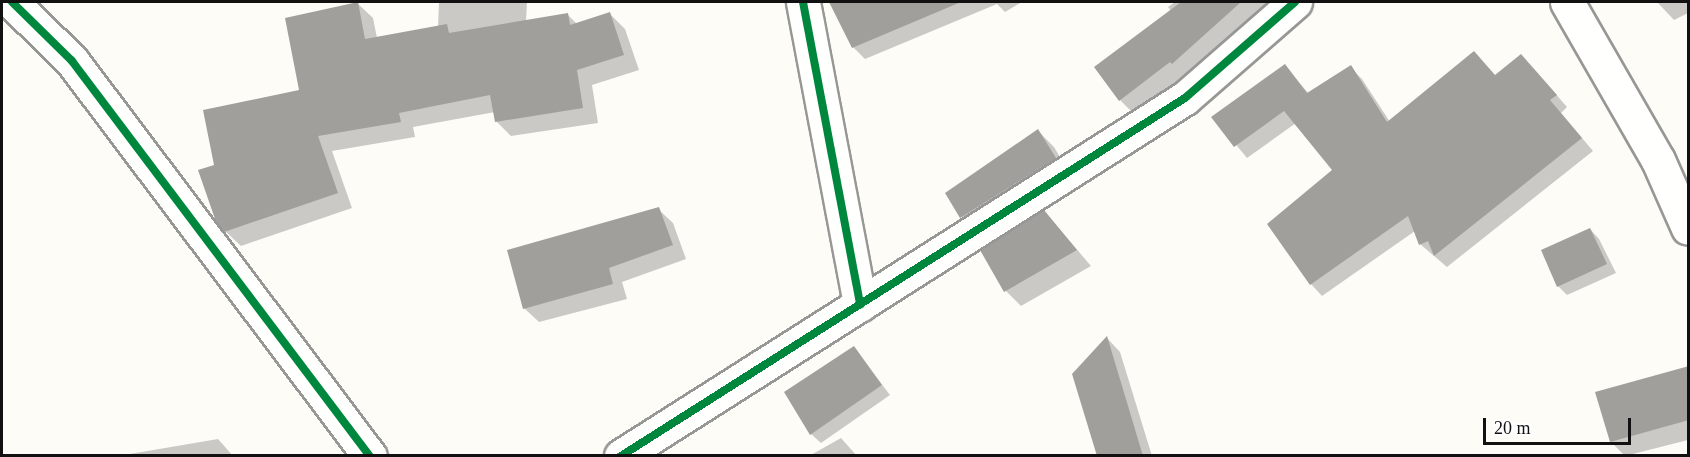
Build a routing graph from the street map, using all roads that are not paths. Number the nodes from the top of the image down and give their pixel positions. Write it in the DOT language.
graph roads {
  1 [pos="12,2"];
  2 [pos="803,2"];
  3 [pos="1295,2"];
  4 [pos="1567,2"];
  5 [pos="1689,228"];
  6 [pos="860,305"];
  7 [pos="370,456"];
  8 [pos="621,456"];
  1 -- 7 [label="street"];
  2 -- 6 [label="street"];
  3 -- 6 [label="street"];
  4 -- 5 [label="street"];
  6 -- 8 [label="street"];
}
